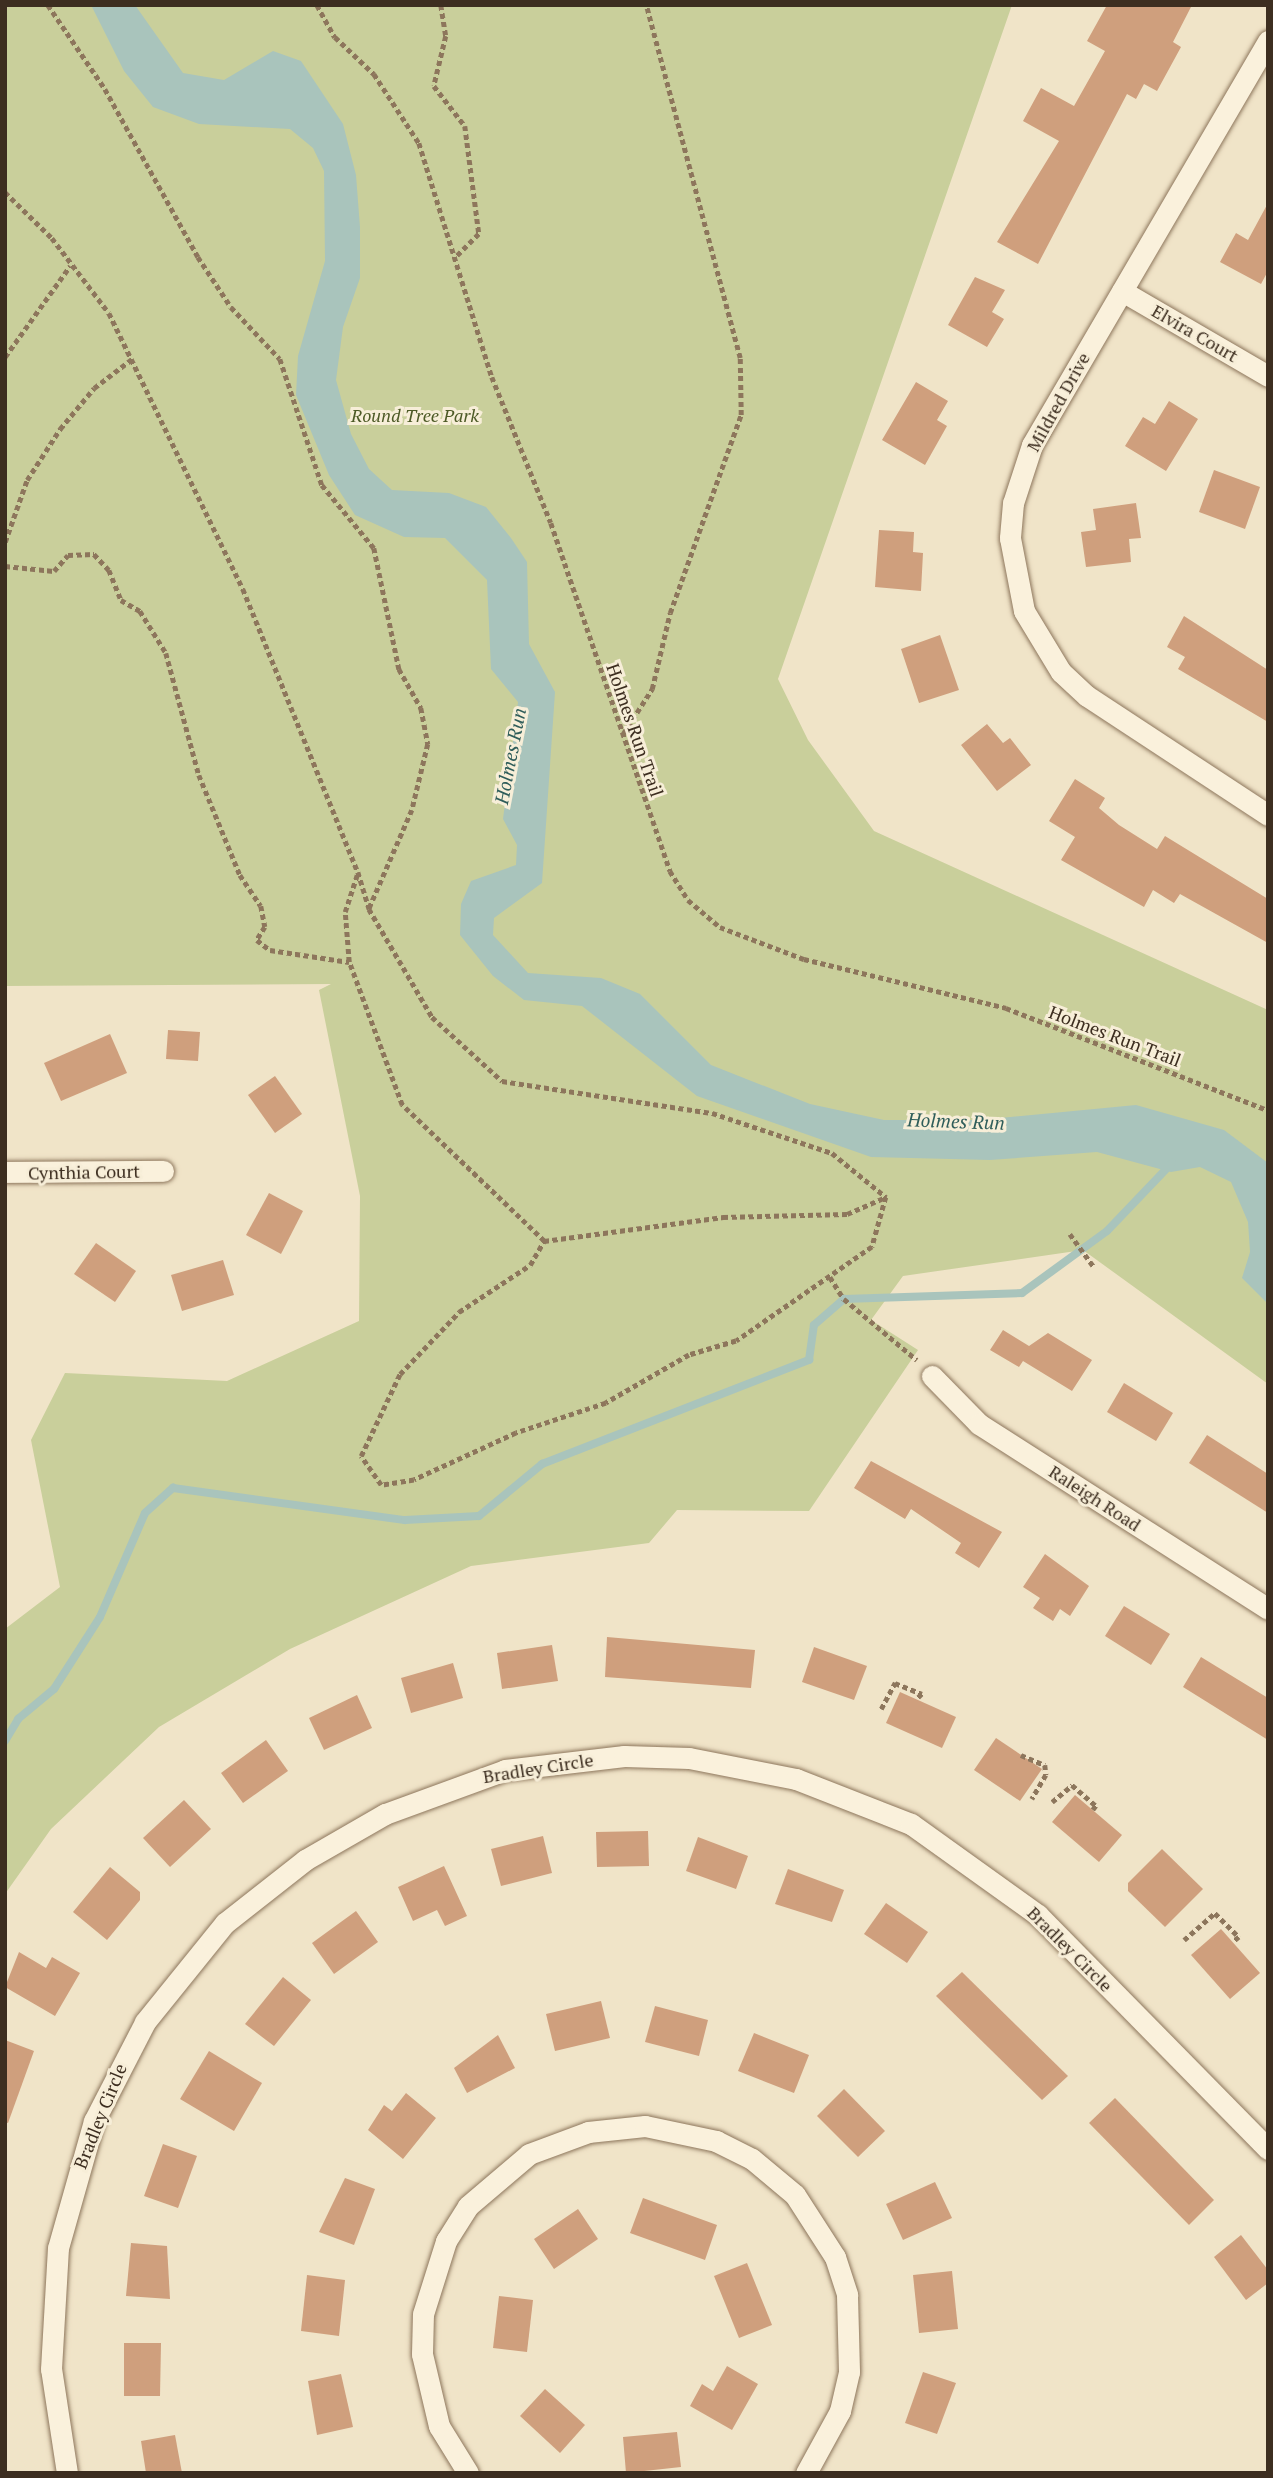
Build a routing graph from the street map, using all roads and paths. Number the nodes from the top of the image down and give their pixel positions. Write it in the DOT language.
graph roads {
  1 [pos="48,5"];
  2 [pos="317,5"];
  3 [pos="440,5"];
  4 [pos="646,5"];
  5 [pos="1268,41"];
  6 [pos="5,192"];
  7 [pos="454,259"];
  8 [pos="70,266"];
  9 [pos="1122,291"];
  10 [pos="5,357"];
  11 [pos="132,359"];
  12 [pos="1268,376"];
  13 [pos="5,542"];
  14 [pos="5,566"];
  15 [pos="622,735"];
  16 [pos="1268,815"];
  17 [pos="358,872"];
  18 [pos="369,909"];
  19 [pos="349,962"];
  20 [pos="1268,1110"];
  21 [pos="163,1171"];
  22 [pos="5,1172"];
  23 [pos="886,1197"];
  24 [pos="1070,1234"];
  25 [pos="544,1241"];
  26 [pos="1094,1267"];
  27 [pos="830,1277"];
  28 [pos="932,1376"];
  29 [pos="1268,1609"];
  30 [pos="917,1699"];
  31 [pos="881,1709"];
  32 [pos="1021,1755"];
  33 [pos="1032,1799"];
  34 [pos="1052,1802"];
  35 [pos="1093,1810"];
  36 [pos="1184,1940"];
  37 [pos="1233,1942"];
  38 [pos="1268,2150"];
  39 [pos="67,2473"];
  40 [pos="468,2473"];
  41 [pos="806,2473"];
  1 -- 18 [label="path"];
  2 -- 7 [label="path, Holmes Run Trail"];
  3 -- 7 [label="path"];
  4 -- 15 [label="path"];
  5 -- 9 [label="street, Mildred Drive"];
  6 -- 8 [label="path"];
  7 -- 15 [label="path, Holmes Run Trail"];
  8 -- 10 [label="path"];
  8 -- 11 [label="path"];
  9 -- 12 [label="street, Elvira Court"];
  9 -- 16 [label="street, Mildred Drive"];
  11 -- 13 [label="path"];
  11 -- 17 [label="path"];
  14 -- 19 [label="path"];
  15 -- 20 [label="path, Holmes Run Trail"];
  17 -- 18 [label="path"];
  17 -- 19 [label="path"];
  18 -- 23 [label="path"];
  19 -- 25 [label="path"];
  21 -- 22 [label="street, Cynthia Court"];
  23 -- 25 [label="path"];
  23 -- 27 [label="path"];
  24 -- 26 [label="path"];
  25 -- 27 [label="path"];
  27 -- 28 [label="path"];
  28 -- 29 [label="street, Raleigh Road"];
  30 -- 31 [label="path"];
  32 -- 33 [label="path"];
  34 -- 35 [label="path"];
  36 -- 37 [label="path"];
  38 -- 39 [label="street, Bradley Circle"];
  40 -- 41 [label="street"];
}
